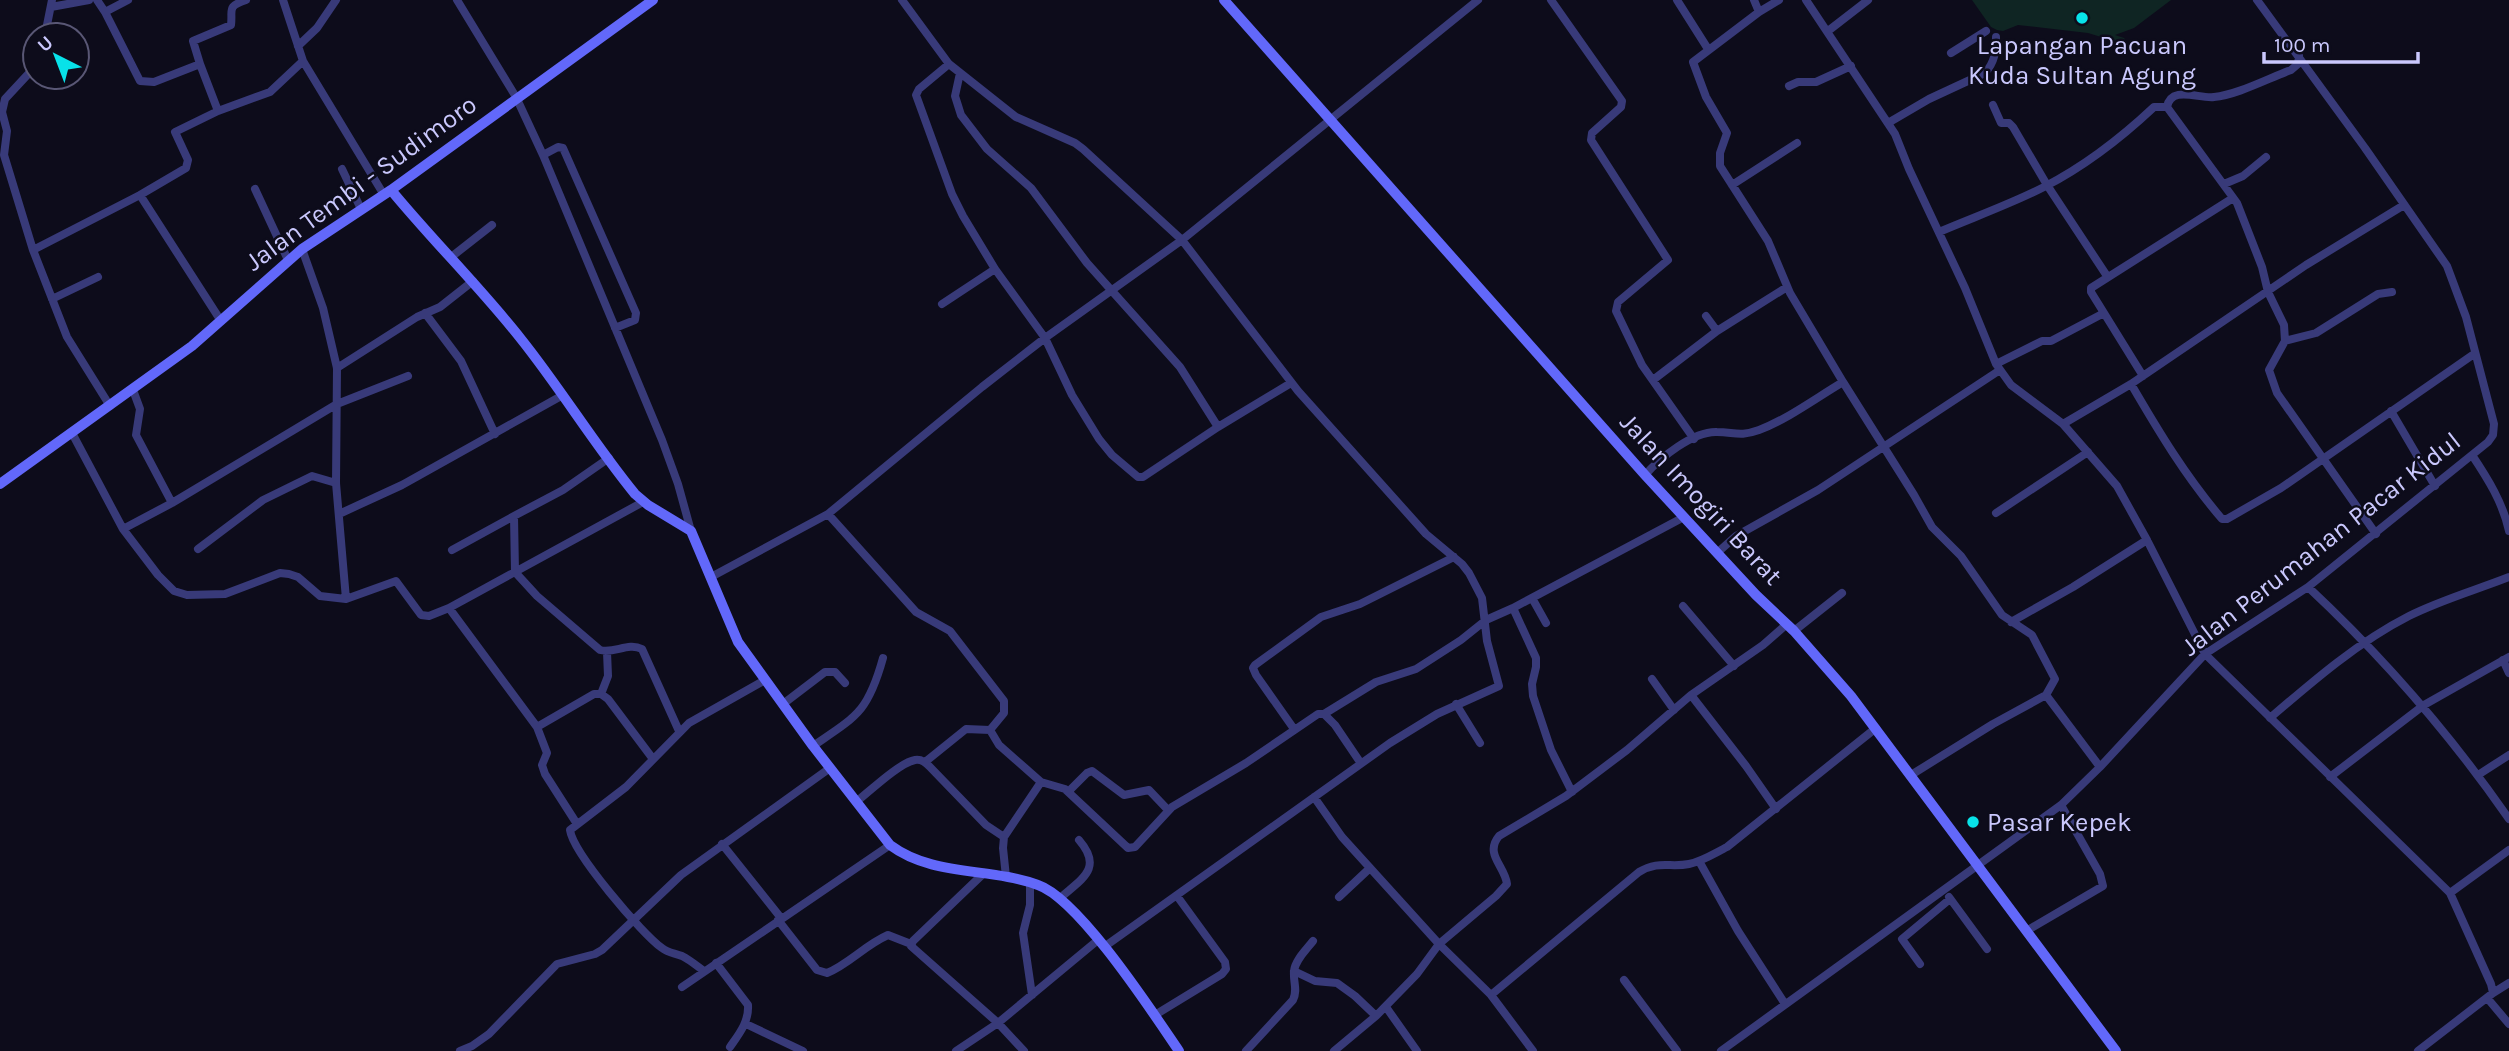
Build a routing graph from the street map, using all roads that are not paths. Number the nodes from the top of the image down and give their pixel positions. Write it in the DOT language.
graph roads {
  1 [pos="89,0"];
  2 [pos="97,0"];
  3 [pos="128,0"];
  4 [pos="246,0"];
  5 [pos="283,0"];
  6 [pos="336,0"];
  7 [pos="457,0"];
  8 [pos="653,0"];
  9 [pos="902,0"];
  10 [pos="1224,0"];
  11 [pos="1478,0"];
  12 [pos="1551,0"];
  13 [pos="1677,0"];
  14 [pos="1754,0"];
  15 [pos="1779,0"];
  16 [pos="1806,0"];
  17 [pos="1868,0"];
  18 [pos="2257,0"];
  19 [pos="51,3"];
  20 [pos="105,12"];
  21 [pos="1759,12"];
  22 [pos="48,21"];
  23 [pos="1828,31"];
  24 [pos="1986,31"];
  25 [pos="1996,37"];
  26 [pos="298,46"];
  27 [pos="1708,49"];
  28 [pos="1951,53"];
  29 [pos="2299,56"];
  30 [pos="303,61"];
  31 [pos="200,64"];
  32 [pos="949,64"];
  33 [pos="1851,66"];
  34 [pos="960,73"];
  35 [pos="21,81"];
  36 [pos="1789,86"];
  37 [pos="516,97"];
  38 [pos="1993,105"];
  39 [pos="2167,107"];
  40 [pos="218,111"];
  41 [pos="1332,118"];
  42 [pos="1888,122"];
  43 [pos="1797,143"];
  44 [pos="543,155"];
  45 [pos="2266,157"];
  46 [pos="342,169"];
  47 [pos="2224,184"];
  48 [pos="1732,185"];
  49 [pos="2047,185"];
  50 [pos="255,189"];
  51 [pos="388,192"];
  52 [pos="140,195"];
  53 [pos="2233,198"];
  54 [pos="2404,205"];
  55 [pos="361,209"];
  56 [pos="492,225"];
  57 [pos="1939,232"];
  58 [pos="1182,240"];
  59 [pos="302,249"];
  60 [pos="33,250"];
  61 [pos="450,258"];
  62 [pos="288,260"];
  63 [pos="995,269"];
  64 [pos="2107,276"];
  65 [pos="98,277"];
  66 [pos="473,281"];
  67 [pos="1787,287"];
  68 [pos="1111,291"];
  69 [pos="2268,292"];
  70 [pos="2392,292"];
  71 [pos="52,299"];
  72 [pos="942,304"];
  73 [pos="425,313"];
  74 [pos="2104,313"];
  75 [pos="1706,316"];
  76 [pos="221,321"];
  77 [pos="615,328"];
  78 [pos="1717,331"];
  79 [pos="1045,338"];
  80 [pos="2284,341"];
  81 [pos="2474,354"];
  82 [pos="1998,367"];
  83 [pos="337,368"];
  84 [pos="408,376"];
  85 [pos="2143,376"];
  86 [pos="1653,380"];
  87 [pos="1843,382"];
  88 [pos="1292,383"];
  89 [pos="2131,384"];
  90 [pos="133,390"];
  91 [pos="564,395"];
  92 [pos="337,404"];
  93 [pos="110,406"];
  94 [pos="2391,411"];
  95 [pos="2063,424"];
  96 [pos="1218,427"];
  97 [pos="72,433"];
  98 [pos="495,434"];
  99 [pos="1694,439"];
  100 [pos="1883,447"];
  101 [pos="2088,453"];
  102 [pos="2472,455"];
  103 [pos="609,458"];
  104 [pos="2324,458"];
  105 [pos="1648,472"];
  106 [pos="336,483"];
  107 [pos="0,484"];
  108 [pos="2435,486"];
  109 [pos="643,502"];
  110 [pos="172,503"];
  111 [pos="1996,513"];
  112 [pos="339,514"];
  113 [pos="828,514"];
  114 [pos="514,516"];
  115 [pos="1684,517"];
  116 [pos="124,529"];
  117 [pos="691,531"];
  118 [pos="2509,531"];
  119 [pos="2376,534"];
  120 [pos="2147,540"];
  121 [pos="198,549"];
  122 [pos="452,550"];
  123 [pos="1720,550"];
  124 [pos="1454,557"];
  125 [pos="515,572"];
  126 [pos="2509,577"];
  127 [pos="710,578"];
  128 [pos="2308,587"];
  129 [pos="1842,593"];
  130 [pos="1532,598"];
  131 [pos="345,599"];
  132 [pos="1683,606"];
  133 [pos="449,608"];
  134 [pos="1513,608"];
  135 [pos="1486,620"];
  136 [pos="2011,622"];
  137 [pos="1546,623"];
  138 [pos="1790,628"];
  139 [pos="2367,642"];
  140 [pos="607,652"];
  141 [pos="2205,654"];
  142 [pos="883,659"];
  143 [pos="2506,659"];
  144 [pos="1734,666"];
  145 [pos="2509,673"];
  146 [pos="1652,679"];
  147 [pos="765,680"];
  148 [pos="845,683"];
  149 [pos="601,694"];
  150 [pos="1691,695"];
  151 [pos="2046,695"];
  152 [pos="783,704"];
  153 [pos="1456,704"];
  154 [pos="2424,705"];
  155 [pos="1674,710"];
  156 [pos="1324,713"];
  157 [pos="2270,718"];
  158 [pos="537,727"];
  159 [pos="1876,727"];
  160 [pos="1294,729"];
  161 [pos="990,730"];
  162 [pos="679,731"];
  163 [pos="1480,743"];
  164 [pos="813,746"];
  165 [pos="2509,755"];
  166 [pos="653,759"];
  167 [pos="925,762"];
  168 [pos="1360,762"];
  169 [pos="2100,767"];
  170 [pos="830,768"];
  171 [pos="1911,775"];
  172 [pos="2478,775"];
  173 [pos="2330,777"];
  174 [pos="1041,782"];
  175 [pos="1068,792"];
  176 [pos="1572,792"];
  177 [pos="1314,797"];
  178 [pos="856,802"];
  179 [pos="2061,805"];
  180 [pos="1776,809"];
  181 [pos="1168,810"];
  182 [pos="2509,819"];
  183 [pos="577,824"];
  184 [pos="1004,837"];
  185 [pos="1079,840"];
  186 [pos="722,845"];
  187 [pos="890,845"];
  188 [pos="2509,850"];
  189 [pos="1699,861"];
  190 [pos="1979,864"];
  191 [pos="1370,868"];
  192 [pos="984,873"];
  193 [pos="1006,877"];
  194 [pos="1030,882"];
  195 [pos="1943,889"];
  196 [pos="2450,893"];
  197 [pos="1177,896"];
  198 [pos="1339,897"];
  199 [pos="1059,899"];
  200 [pos="1950,899"];
  201 [pos="780,919"];
  202 [pos="635,920"];
  203 [pos="1891,927"];
  204 [pos="2028,930"];
  205 [pos="1902,939"];
  206 [pos="1313,941"];
  207 [pos="1101,943"];
  208 [pos="911,944"];
  209 [pos="1439,944"];
  210 [pos="1987,949"];
  211 [pos="716,963"];
  212 [pos="1920,964"];
  213 [pos="704,971"];
  214 [pos="1294,971"];
  215 [pos="1624,980"];
  216 [pos="2509,983"];
  217 [pos="682,986"];
  218 [pos="1032,995"];
  219 [pos="1491,995"];
  220 [pos="2490,996"];
  221 [pos="1786,1004"];
  222 [pos="1386,1007"];
  223 [pos="1154,1015"];
  224 [pos="1376,1016"];
  225 [pos="998,1023"];
  226 [pos="746,1024"];
  227 [pos="2509,1024"];
  228 [pos="730,1047"];
  229 [pos="460,1051"];
  230 [pos="803,1051"];
  231 [pos="956,1051"];
  232 [pos="1024,1051"];
  233 [pos="1179,1051"];
  234 [pos="1246,1051"];
  235 [pos="1334,1051"];
  236 [pos="1417,1051"];
  237 [pos="1533,1051"];
  238 [pos="1677,1051"];
  239 [pos="1721,1051"];
  240 [pos="2116,1051"];
  241 [pos="2418,1051"];
  1 -- 19 [label="street"];
  2 -- 20 [label="street"];
  3 -- 20 [label="street"];
  4 -- 31 [label="street"];
  5 -- 26 [label="street"];
  6 -- 26 [label="street"];
  7 -- 37 [label="street"];
  8 -- 37 [label="main road, Jalan Tembi - Sudimoro"];
  9 -- 32 [label="street"];
  10 -- 41 [label="main road, Jalan Imogiri Barat"];
  11 -- 41 [label="street"];
  12 -- 86 [label="street"];
  13 -- 27 [label="street"];
  14 -- 21 [label="street"];
  15 -- 21 [label="street"];
  16 -- 23 [label="street"];
  17 -- 23 [label="street"];
  18 -- 29 [label="street, Jalan Perumahan Pacar Kidul"];
  19 -- 22 [label="street"];
  20 -- 31 [label="street"];
  21 -- 27 [label="street"];
  23 -- 33 [label="street"];
  24 -- 28 [label="street"];
  25 -- 42 [label="street"];
  26 -- 30 [label="street"];
  27 -- 48 [label="street"];
  29 -- 39 [label="street"];
  29 -- 54 [label="street, Jalan Perumahan Pacar Kidul"];
  30 -- 40 [label="street"];
  30 -- 51 [label="street"];
  31 -- 40 [label="street"];
  32 -- 34 [label="street"];
  32 -- 63 [label="street"];
  33 -- 36 [label="street"];
  33 -- 42 [label="street"];
  34 -- 58 [label="street"];
  34 -- 68 [label="street"];
  35 -- 60 [label="street"];
  37 -- 44 [label="street"];
  37 -- 51 [label="main road, Jalan Tembi - Sudimoro"];
  38 -- 49 [label="street"];
  39 -- 47 [label="street"];
  39 -- 49 [label="street"];
  40 -- 52 [label="street"];
  41 -- 58 [label="street"];
  41 -- 105 [label="main road, Jalan Imogiri Barat"];
  42 -- 57 [label="street"];
  43 -- 48 [label="street"];
  44 -- 77 [label="street"];
  44 -- 77 [label="street"];
  45 -- 47 [label="street"];
  46 -- 55 [label="street"];
  47 -- 53 [label="street"];
  48 -- 67 [label="street"];
  49 -- 57 [label="street"];
  49 -- 64 [label="street"];
  50 -- 62 [label="street"];
  51 -- 55 [label="main road, Jalan Tembi - Sudimoro"];
  51 -- 61 [label="main road"];
  52 -- 60 [label="street"];
  52 -- 76 [label="street"];
  53 -- 64 [label="street"];
  53 -- 69 [label="street"];
  54 -- 69 [label="street"];
  54 -- 81 [label="street, Jalan Perumahan Pacar Kidul"];
  55 -- 59 [label="main road, Jalan Tembi - Sudimoro"];
  56 -- 61 [label="street"];
  57 -- 82 [label="street"];
  58 -- 68 [label="street"];
  58 -- 88 [label="street"];
  59 -- 62 [label="main road, Jalan Tembi - Sudimoro"];
  59 -- 83 [label="street"];
  60 -- 71 [label="street"];
  61 -- 66 [label="main road"];
  62 -- 76 [label="main road, Jalan Tembi - Sudimoro"];
  63 -- 72 [label="street"];
  63 -- 79 [label="street"];
  64 -- 74 [label="street"];
  65 -- 71 [label="street"];
  66 -- 73 [label="street"];
  66 -- 91 [label="main road"];
  67 -- 78 [label="street"];
  67 -- 87 [label="street"];
  68 -- 79 [label="street"];
  68 -- 96 [label="street"];
  69 -- 80 [label="street"];
  69 -- 85 [label="street"];
  70 -- 80 [label="street"];
  71 -- 93 [label="street"];
  73 -- 83 [label="street"];
  73 -- 98 [label="street"];
  74 -- 82 [label="street"];
  74 -- 85 [label="street"];
  75 -- 78 [label="street"];
  76 -- 90 [label="main road, Jalan Tembi - Sudimoro"];
  77 -- 117 [label="street"];
  78 -- 86 [label="street"];
  79 -- 96 [label="street"];
  79 -- 113 [label="street"];
  80 -- 104 [label="street"];
  81 -- 94 [label="street"];
  81 -- 102 [label="street, Jalan Perumahan Pacar Kidul"];
  82 -- 95 [label="street"];
  82 -- 100 [label="street"];
  83 -- 92 [label="street"];
  84 -- 92 [label="street"];
  85 -- 89 [label="street"];
  86 -- 99 [label="street"];
  87 -- 99 [label="street"];
  87 -- 100 [label="street"];
  88 -- 96 [label="street"];
  88 -- 124 [label="street"];
  89 -- 95 [label="street"];
  89 -- 104 [label="street"];
  90 -- 93 [label="main road, Jalan Tembi - Sudimoro"];
  90 -- 110 [label="street"];
  91 -- 98 [label="street"];
  91 -- 103 [label="main road"];
  92 -- 106 [label="street"];
  92 -- 110 [label="street"];
  93 -- 97 [label="main road, Jalan Tembi - Sudimoro"];
  94 -- 104 [label="street"];
  94 -- 108 [label="street"];
  95 -- 101 [label="street"];
  97 -- 107 [label="main road, Jalan Tembi - Sudimoro"];
  97 -- 116 [label="street"];
  98 -- 112 [label="street"];
  99 -- 105 [label="street"];
  100 -- 123 [label="street"];
  100 -- 136 [label="street"];
  101 -- 111 [label="street"];
  101 -- 120 [label="street"];
  102 -- 108 [label="street, Jalan Perumahan Pacar Kidul"];
  102 -- 118 [label="street"];
  103 -- 109 [label="main road"];
  103 -- 114 [label="street"];
  104 -- 119 [label="street"];
  105 -- 115 [label="main road, Jalan Imogiri Barat"];
  106 -- 112 [label="street"];
  106 -- 121 [label="street"];
  108 -- 119 [label="street, Jalan Perumahan Pacar Kidul"];
  109 -- 117 [label="main road"];
  109 -- 125 [label="street"];
  110 -- 116 [label="street"];
  112 -- 131 [label="street"];
  113 -- 127 [label="street"];
  113 -- 161 [label="street"];
  114 -- 122 [label="street"];
  114 -- 125 [label="street"];
  115 -- 123 [label="main road, Jalan Imogiri Barat"];
  115 -- 130 [label="street"];
  116 -- 131 [label="street"];
  117 -- 127 [label="main road"];
  119 -- 128 [label="street, Jalan Perumahan Pacar Kidul"];
  120 -- 136 [label="street"];
  120 -- 141 [label="street"];
  123 -- 138 [label="main road, Jalan Imogiri Barat"];
  124 -- 135 [label="street"];
  124 -- 160 [label="street"];
  125 -- 133 [label="street"];
  125 -- 140 [label="street"];
  126 -- 139 [label="street"];
  127 -- 147 [label="main road"];
  128 -- 139 [label="street"];
  128 -- 141 [label="street, Jalan Perumahan Pacar Kidul"];
  129 -- 138 [label="street"];
  130 -- 134 [label="street"];
  130 -- 137 [label="street"];
  131 -- 133 [label="street"];
  132 -- 144 [label="street"];
  133 -- 158 [label="street"];
  134 -- 135 [label="street"];
  134 -- 176 [label="street"];
  135 -- 153 [label="street"];
  135 -- 156 [label="street"];
  136 -- 151 [label="street"];
  138 -- 144 [label="street"];
  138 -- 159 [label="main road, Jalan Imogiri Barat"];
  139 -- 154 [label="street"];
  139 -- 157 [label="street"];
  140 -- 149 [label="street"];
  140 -- 162 [label="street"];
  141 -- 157 [label="street"];
  141 -- 169 [label="street, Jalan Perumahan Pacar Kidul"];
  142 -- 164 [label="street"];
  143 -- 145 [label="street"];
  143 -- 154 [label="street"];
  144 -- 150 [label="street"];
  146 -- 155 [label="street"];
  147 -- 152 [label="main road"];
  147 -- 162 [label="street"];
  148 -- 152 [label="street"];
  149 -- 158 [label="street"];
  149 -- 166 [label="street"];
  150 -- 155 [label="street"];
  150 -- 180 [label="street"];
  151 -- 169 [label="street"];
  151 -- 171 [label="street"];
  152 -- 164 [label="main road"];
  153 -- 163 [label="street"];
  153 -- 168 [label="street"];
  154 -- 172 [label="street"];
  154 -- 173 [label="street"];
  155 -- 176 [label="street"];
  156 -- 160 [label="street"];
  156 -- 168 [label="street"];
  157 -- 173 [label="street"];
  158 -- 183 [label="street"];
  159 -- 171 [label="main road, Jalan Imogiri Barat"];
  159 -- 180 [label="street"];
  160 -- 181 [label="street"];
  161 -- 167 [label="street"];
  161 -- 174 [label="street"];
  162 -- 166 [label="street"];
  164 -- 170 [label="main road"];
  165 -- 172 [label="street"];
  166 -- 183 [label="street"];
  167 -- 178 [label="street"];
  167 -- 184 [label="street"];
  168 -- 177 [label="street"];
  169 -- 179 [label="street, Jalan Perumahan Pacar Kidul"];
  170 -- 178 [label="main road"];
  170 -- 186 [label="street"];
  171 -- 190 [label="main road, Jalan Imogiri Barat"];
  172 -- 182 [label="street"];
  173 -- 196 [label="street"];
  174 -- 175 [label="street"];
  174 -- 184 [label="street"];
  175 -- 181 [label="street"];
  175 -- 181 [label="street"];
  176 -- 209 [label="street"];
  177 -- 191 [label="street"];
  177 -- 197 [label="street"];
  178 -- 187 [label="main road"];
  179 -- 190 [label="street, Jalan Perumahan Pacar Kidul"];
  179 -- 204 [label="street"];
  180 -- 189 [label="street"];
  183 -- 202 [label="street"];
  184 -- 193 [label="street"];
  185 -- 199 [label="street"];
  186 -- 201 [label="street"];
  186 -- 202 [label="street"];
  187 -- 192 [label="main road"];
  187 -- 201 [label="street"];
  188 -- 196 [label="street"];
  189 -- 219 [label="street"];
  189 -- 221 [label="street"];
  190 -- 195 [label="street, Jalan Perumahan Pacar Kidul"];
  190 -- 204 [label="main road, Jalan Imogiri Barat"];
  191 -- 198 [label="street"];
  191 -- 209 [label="street"];
  192 -- 193 [label="main road"];
  192 -- 208 [label="street"];
  193 -- 194 [label="main road"];
  194 -- 199 [label="main road"];
  194 -- 218 [label="street"];
  195 -- 200 [label="street"];
  195 -- 203 [label="street, Jalan Perumahan Pacar Kidul"];
  196 -- 220 [label="street"];
  197 -- 207 [label="street"];
  197 -- 223 [label="street"];
  199 -- 207 [label="main road"];
  200 -- 205 [label="street"];
  200 -- 210 [label="street"];
  201 -- 208 [label="street"];
  201 -- 211 [label="street"];
  202 -- 213 [label="street"];
  202 -- 229 [label="street"];
  203 -- 205 [label="street"];
  203 -- 221 [label="street, Jalan Perumahan Pacar Kidul"];
  204 -- 240 [label="main road, Jalan Imogiri Barat"];
  205 -- 212 [label="street"];
  206 -- 214 [label="street"];
  207 -- 218 [label="street"];
  207 -- 223 [label="main road"];
  208 -- 225 [label="street"];
  209 -- 219 [label="street"];
  209 -- 222 [label="street"];
  211 -- 213 [label="street"];
  211 -- 226 [label="street"];
  213 -- 217 [label="street"];
  214 -- 224 [label="street"];
  214 -- 234 [label="street"];
  215 -- 238 [label="street"];
  216 -- 220 [label="street"];
  218 -- 225 [label="street"];
  219 -- 237 [label="street"];
  220 -- 227 [label="street"];
  220 -- 241 [label="street"];
  221 -- 239 [label="street, Jalan Perumahan Pacar Kidul"];
  222 -- 224 [label="street"];
  222 -- 236 [label="street"];
  223 -- 233 [label="main road"];
  224 -- 235 [label="street"];
  225 -- 231 [label="street"];
  225 -- 232 [label="street"];
  226 -- 228 [label="street"];
  226 -- 230 [label="street"];
}
